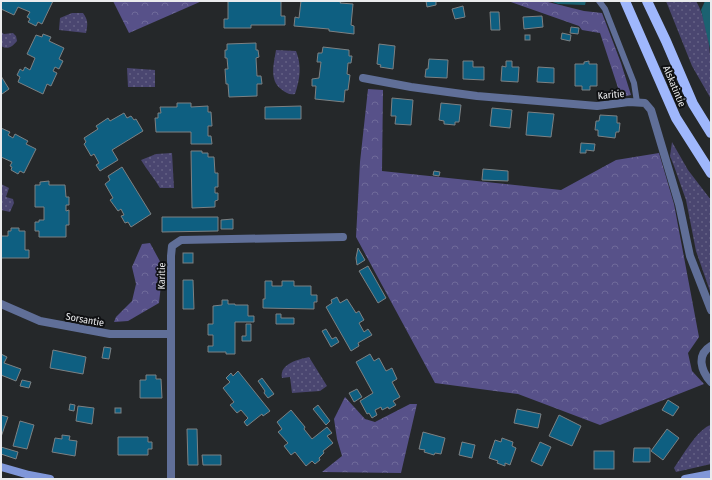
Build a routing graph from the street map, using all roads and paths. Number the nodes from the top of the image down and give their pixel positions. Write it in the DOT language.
graph roads {
  1 [pos="599,1"];
  2 [pos="647,1"];
  3 [pos="626,2"];
  4 [pos="363,78"];
  5 [pos="637,102"];
  6 [pos="711,133"];
  7 [pos="711,173"];
  8 [pos="343,237"];
  9 [pos="1,304"];
  10 [pos="711,310"];
  11 [pos="170,334"];
  12 [pos="711,346"];
  13 [pos="711,382"];
  14 [pos="1,467"];
  15 [pos="711,474"];
  16 [pos="50,479"];
  17 [pos="170,479"];
  18 [pos="685,479"];
  1 -- 5 [label="lane"];
  2 -- 6 [label="main road, Alskatintie"];
  3 -- 7 [label="main road, Alskatintie"];
  4 -- 5 [label="street, Karitie"];
  5 -- 10 [label="street, Karitie"];
  8 -- 11 [label="street, Karitie"];
  9 -- 11 [label="street, Sorsantie"];
  11 -- 17 [label="street, Karitie"];
  12 -- 13 [label="street"];
  14 -- 16 [label="main road"];
  15 -- 18 [label="main road"];
}
